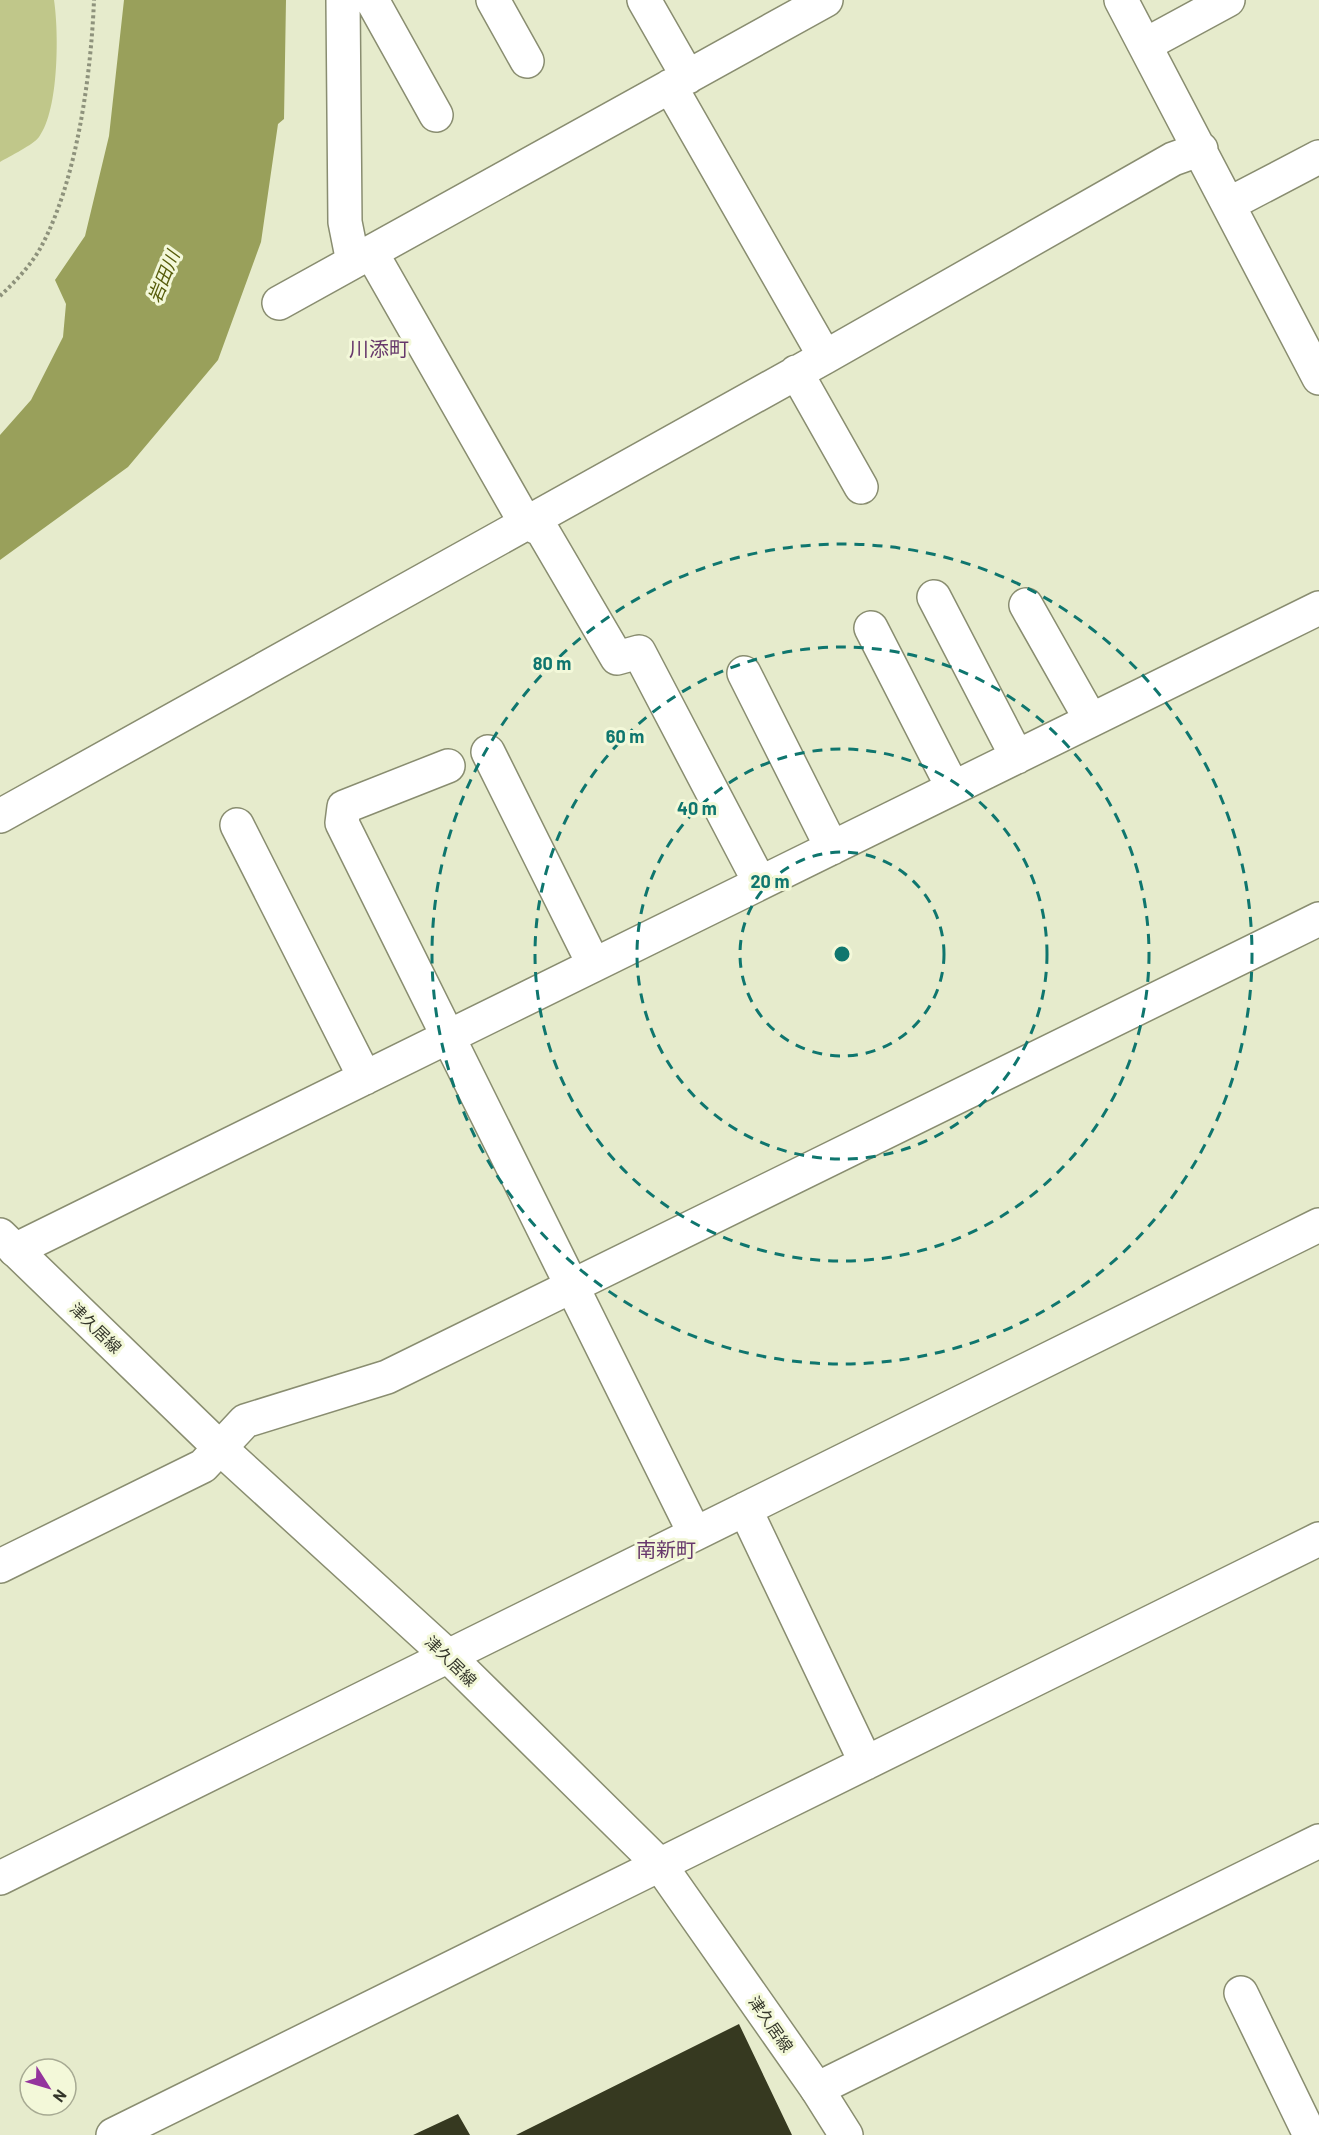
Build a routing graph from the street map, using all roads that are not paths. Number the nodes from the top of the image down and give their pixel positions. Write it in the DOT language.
graph roads {
  1 [pos="344,0"];
  2 [pos="372,0"];
  3 [pos="493,0"];
  4 [pos="644,0"];
  5 [pos="1121,0"];
  6 [pos="1228,0"];
  7 [pos="807,4"];
  8 [pos="1145,45"];
  9 [pos="527,61"];
  10 [pos="679,81"];
  11 [pos="436,115"];
  12 [pos="1201,149"];
  13 [pos="1319,157"];
  14 [pos="1229,204"];
  15 [pos="362,257"];
  16 [pos="279,303"];
  17 [pos="825,357"];
  18 [pos="796,372"];
  19 [pos="1319,378"];
  20 [pos="861,487"];
  21 [pos="525,522"];
  22 [pos="934,597"];
  23 [pos="1026,605"];
  24 [pos="1319,608"];
  25 [pos="871,628"];
  26 [pos="744,673"];
  27 [pos="1091,720"];
  28 [pos="488,752"];
  29 [pos="1017,757"];
  30 [pos="448,766"];
  31 [pos="953,788"];
  32 [pos="0,816"];
  33 [pos="237,825"];
  34 [pos="832,848"];
  35 [pos="760,883"];
  36 [pos="1319,919"];
  37 [pos="594,965"];
  38 [pos="448,1036"];
  39 [pos="365,1078"];
  40 [pos="1319,1226"];
  41 [pos="8,1242"];
  42 [pos="573,1286"];
  43 [pos="220,1448"];
  44 [pos="745,1509"];
  45 [pos="695,1534"];
  46 [pos="1319,1539"];
  47 [pos="0,1566"];
  48 [pos="448,1656"];
  49 [pos="866,1763"];
  50 [pos="1319,1841"];
  51 [pos="660,1865"];
  52 [pos="0,1878"];
  53 [pos="1242,1993"];
  54 [pos="817,2089"];
  55 [pos="113,2135"];
  56 [pos="846,2135"];
  57 [pos="1310,2135"];
  1 -- 15 [label="street"];
  2 -- 11 [label="street"];
  3 -- 9 [label="street"];
  4 -- 10 [label="street"];
  5 -- 8 [label="street"];
  6 -- 8 [label="street"];
  7 -- 10 [label="street"];
  8 -- 12 [label="street"];
  10 -- 15 [label="street"];
  10 -- 17 [label="street"];
  12 -- 14 [label="street"];
  12 -- 17 [label="street"];
  13 -- 14 [label="street"];
  14 -- 19 [label="street"];
  15 -- 16 [label="street"];
  15 -- 21 [label="street"];
  17 -- 18 [label="street"];
  18 -- 20 [label="street"];
  18 -- 21 [label="street"];
  21 -- 32 [label="street"];
  21 -- 35 [label="street"];
  22 -- 29 [label="street"];
  23 -- 27 [label="street"];
  24 -- 27 [label="street"];
  25 -- 31 [label="street"];
  26 -- 34 [label="street"];
  27 -- 29 [label="street"];
  28 -- 37 [label="street"];
  29 -- 31 [label="street"];
  30 -- 38 [label="street"];
  31 -- 34 [label="street"];
  33 -- 39 [label="street"];
  34 -- 35 [label="street"];
  35 -- 37 [label="street"];
  36 -- 42 [label="street"];
  37 -- 38 [label="street"];
  38 -- 39 [label="street"];
  38 -- 42 [label="street"];
  39 -- 41 [label="street"];
  40 -- 44 [label="street"];
  41 -- 43 [label="street, 津久居線"];
  42 -- 43 [label="street"];
  42 -- 45 [label="street"];
  43 -- 47 [label="street"];
  43 -- 48 [label="street, 津久居線"];
  44 -- 45 [label="street"];
  44 -- 49 [label="street"];
  45 -- 48 [label="street"];
  46 -- 49 [label="street"];
  48 -- 51 [label="street, 津久居線"];
  48 -- 52 [label="street"];
  49 -- 51 [label="street"];
  50 -- 54 [label="street"];
  51 -- 54 [label="street, 津久居線"];
  51 -- 55 [label="street"];
  53 -- 57 [label="street"];
  54 -- 56 [label="street, 津久居線"];
}
